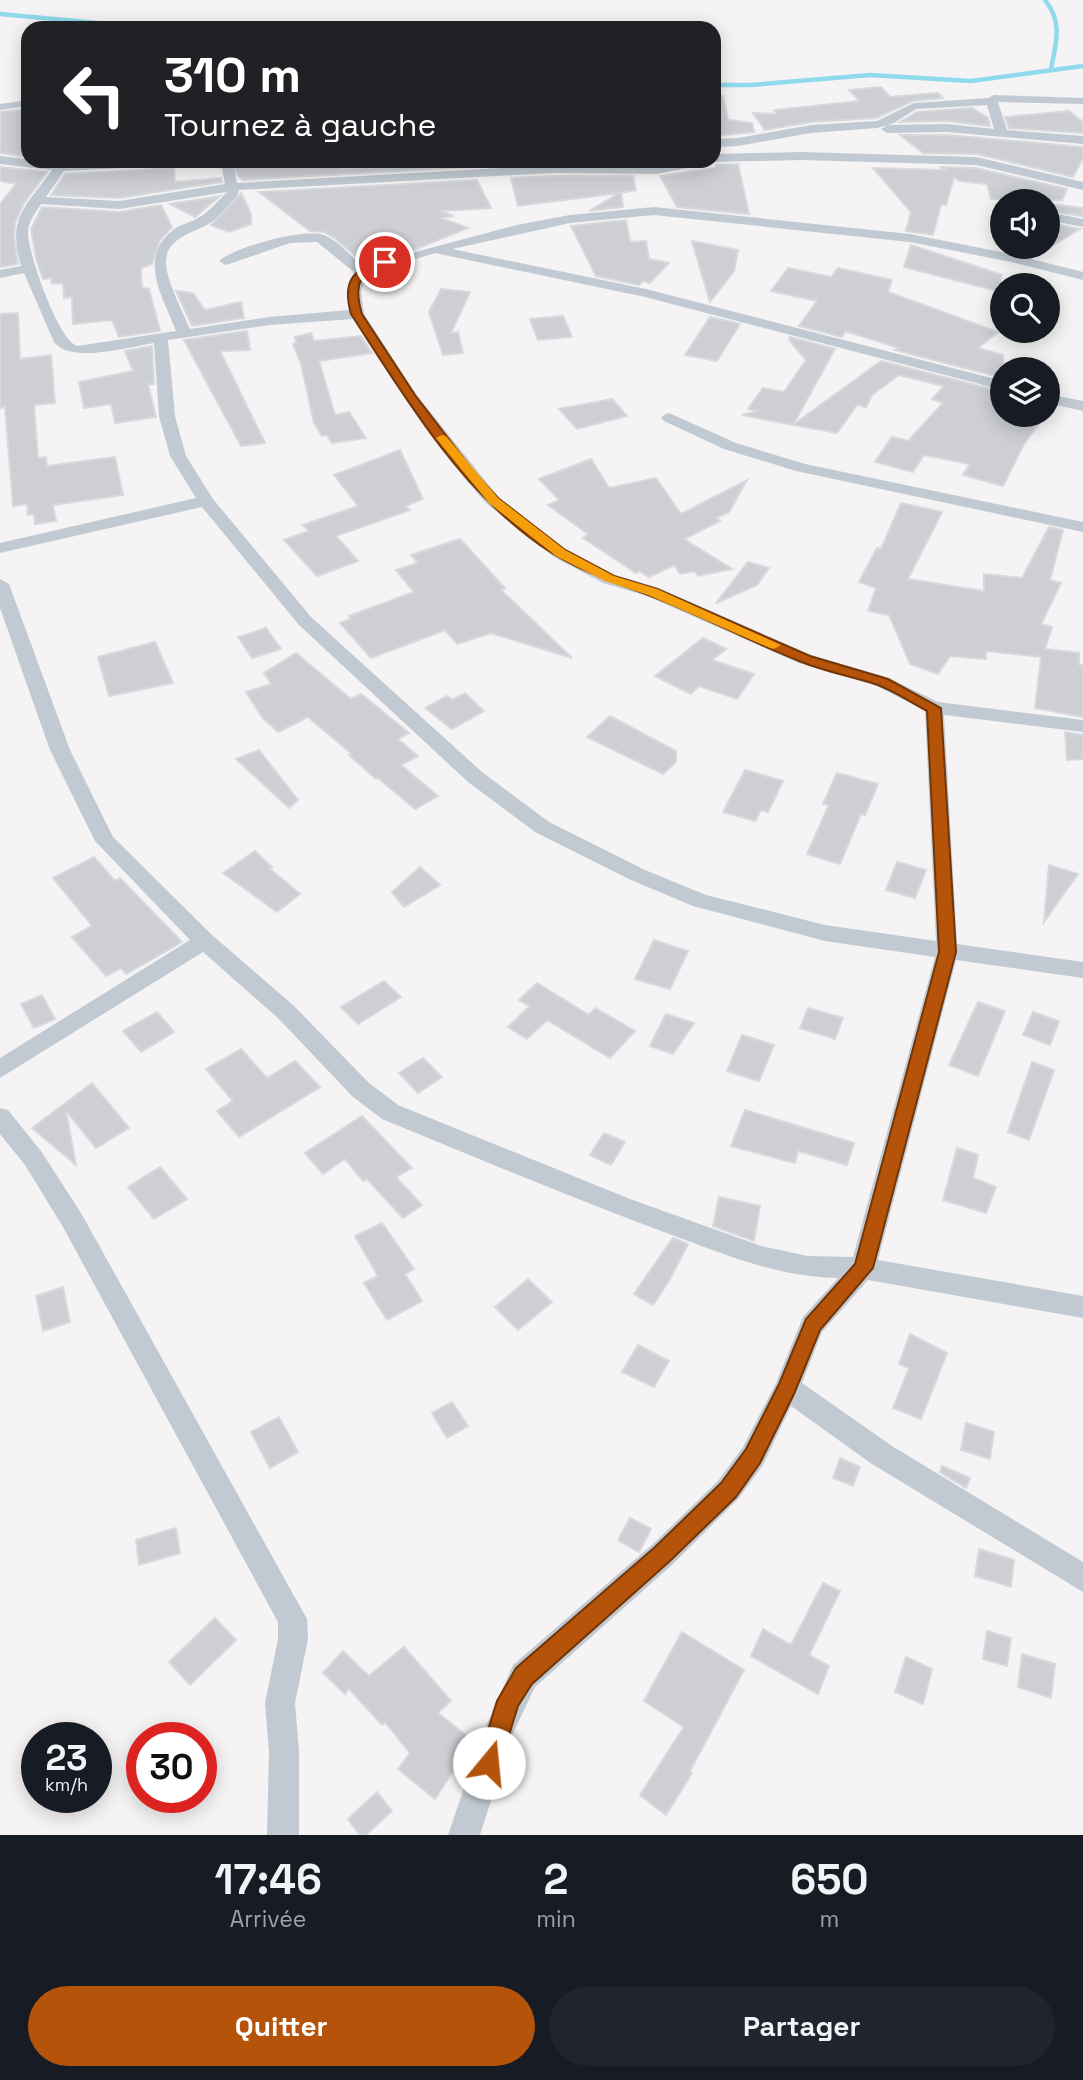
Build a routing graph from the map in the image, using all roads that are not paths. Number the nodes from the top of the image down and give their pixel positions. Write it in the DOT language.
graph roads {
  1 [pos="992,101"];
  2 [pos="1083,101"];
  3 [pos="21,104"];
  4 [pos="0,107"];
  5 [pos="998,131"];
  6 [pos="886,139"];
  7 [pos="1083,140"];
  8 [pos="721,143"];
  9 [pos="721,158"];
  10 [pos="0,160"];
  11 [pos="21,161"];
  12 [pos="66,168"];
  13 [pos="229,168"];
  14 [pos="666,168"];
  15 [pos="1083,186"];
  16 [pos="233,187"];
  17 [pos="38,200"];
  18 [pos="1060,219"];
  19 [pos="1083,223"];
  20 [pos="436,250"];
  21 [pos="226,261"];
  22 [pos="30,268"];
  23 [pos="361,271"];
  24 [pos="0,274"];
  25 [pos="1083,276"];
  26 [pos="357,314"];
  27 [pos="185,335"];
  28 [pos="161,338"];
  29 [pos="990,383"];
  30 [pos="1060,401"];
  31 [pos="1083,406"];
  32 [pos="669,418"];
  33 [pos="206,501"];
  34 [pos="1083,527"];
  35 [pos="0,548"];
  36 [pos="0,584"];
  37 [pos="934,708"];
  38 [pos="1083,726"];
  39 [pos="204,942"];
  40 [pos="947,952"];
  41 [pos="1083,970"];
  42 [pos="0,1069"];
  43 [pos="0,1117"];
  44 [pos="863,1268"];
  45 [pos="1083,1307"];
  46 [pos="787,1388"];
  47 [pos="1083,1578"];
  48 [pos="283,1835"];
  49 [pos="464,1835"];
  1 -- 2 [label="street"];
  1 -- 5 [label="street"];
  1 -- 6 [label="street"];
  3 -- 4 [label="street"];
  5 -- 6 [label="street"];
  5 -- 7 [label="street"];
  6 -- 8 [label="street"];
  6 -- 9 [label="street"];
  6 -- 15 [label="street"];
  10 -- 11 [label="street"];
  12 -- 17 [label="street"];
  13 -- 16 [label="street"];
  14 -- 16 [label="street"];
  16 -- 17 [label="street"];
  16 -- 27 [label="street"];
  17 -- 22 [label="street"];
  18 -- 19 [label="street"];
  20 -- 23 [label="street"];
  20 -- 25 [label="street"];
  20 -- 29 [label="street"];
  21 -- 23 [label="street"];
  22 -- 24 [label="street"];
  22 -- 28 [label="street"];
  23 -- 26 [label="street"];
  26 -- 27 [label="street"];
  26 -- 37 [label="street"];
  27 -- 28 [label="street"];
  28 -- 33 [label="street"];
  30 -- 31 [label="street"];
  32 -- 34 [label="street"];
  33 -- 35 [label="street"];
  33 -- 40 [label="street"];
  36 -- 39 [label="street"];
  37 -- 38 [label="street"];
  37 -- 40 [label="street"];
  39 -- 42 [label="street"];
  39 -- 44 [label="street"];
  40 -- 41 [label="street"];
  40 -- 44 [label="street"];
  43 -- 48 [label="street"];
  44 -- 45 [label="street"];
  44 -- 46 [label="street"];
  46 -- 47 [label="street"];
  46 -- 49 [label="street"];
}
